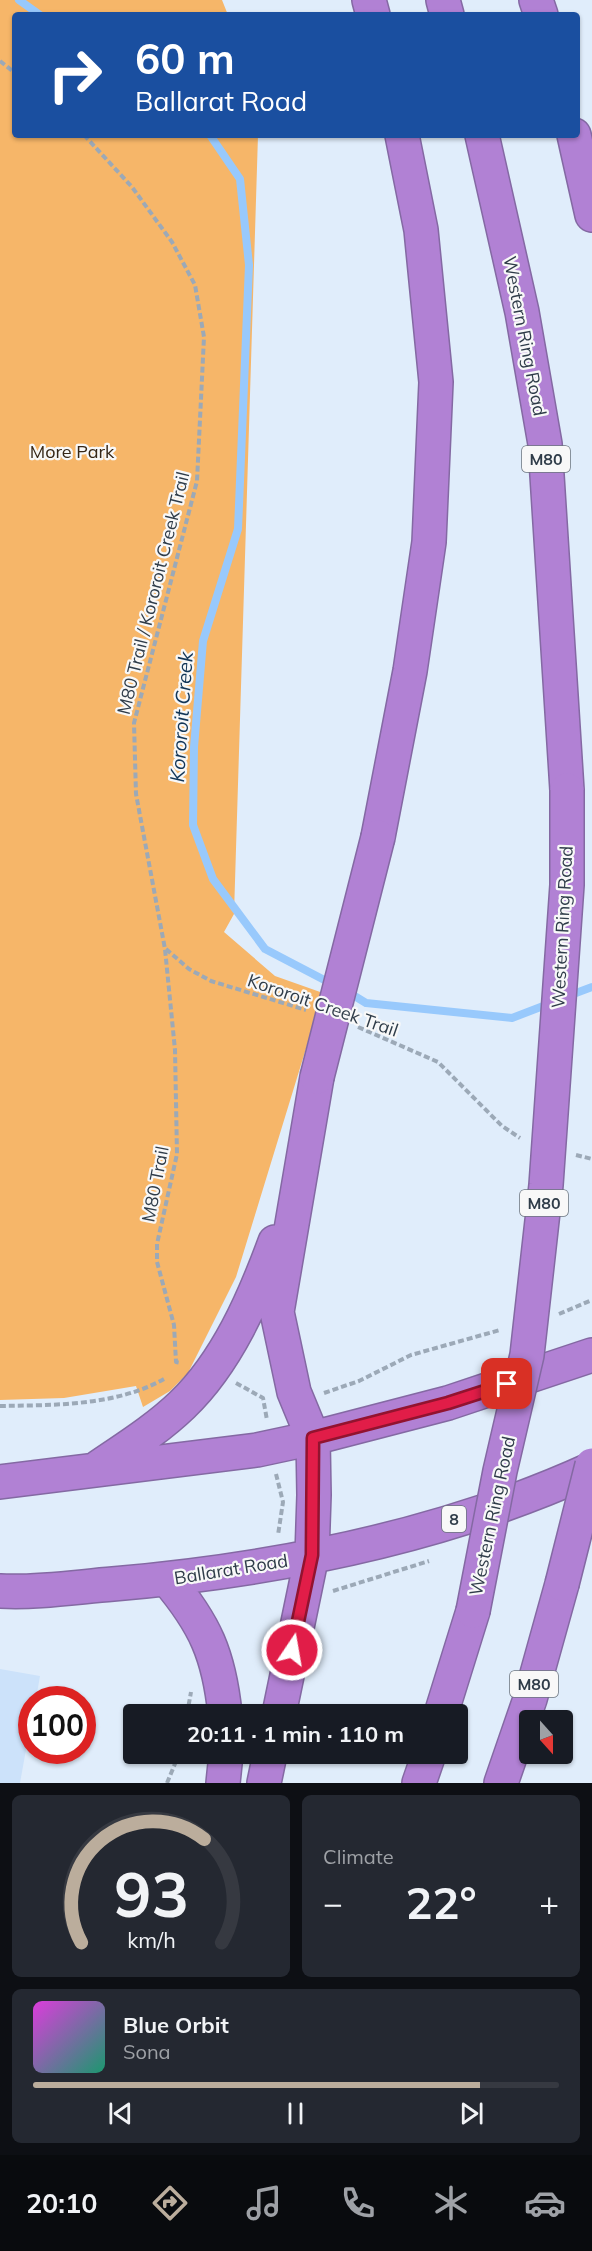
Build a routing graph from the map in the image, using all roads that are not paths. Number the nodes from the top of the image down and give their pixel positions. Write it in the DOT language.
graph roads {
  1 [pos="403,138"];
  2 [pos="483,138"];
  3 [pos="575,138"];
  4 [pos="592,215"];
  5 [pos="302,1167"];
  6 [pos="592,1355"];
  7 [pos="313,1438"];
  8 [pos="592,1467"];
  9 [pos="93,1472"];
  10 [pos="0,1482"];
  11 [pos="312,1555"];
  12 [pos="166,1579"];
  13 [pos="0,1591"];
  14 [pos="223,1704"];
  15 [pos="281,1704"];
  16 [pos="444,1704"];
  17 [pos="225,1764"];
  18 [pos="268,1764"];
  19 [pos="426,1764"];
  20 [pos="224,1783"];
  21 [pos="264,1783"];
  22 [pos="419,1783"];
  23 [pos="501,1783"];
  1 -- 5 [label="highway, bridge"];
  2 -- 16 [label="highway, Western Ring Road / M80, bridge"];
  3 -- 4 [label="highway"];
  5 -- 7 [label="highway"];
  5 -- 9 [label="highway"];
  6 -- 7 [label="highway"];
  7 -- 9 [label="highway"];
  7 -- 11 [label="highway"];
  8 -- 11 [label="highway, Ballarat Road / 8"];
  8 -- 23 [label="highway, M80, bridge"];
  9 -- 10 [label="highway"];
  11 -- 12 [label="highway, Ballarat Road / 8"];
  11 -- 15 [label="highway"];
  12 -- 13 [label="highway, Ballarat Road / 8"];
  12 -- 14 [label="highway"];
  17 -- 20 [label="highway"];
  18 -- 21 [label="highway"];
  19 -- 22 [label="highway"];
}
